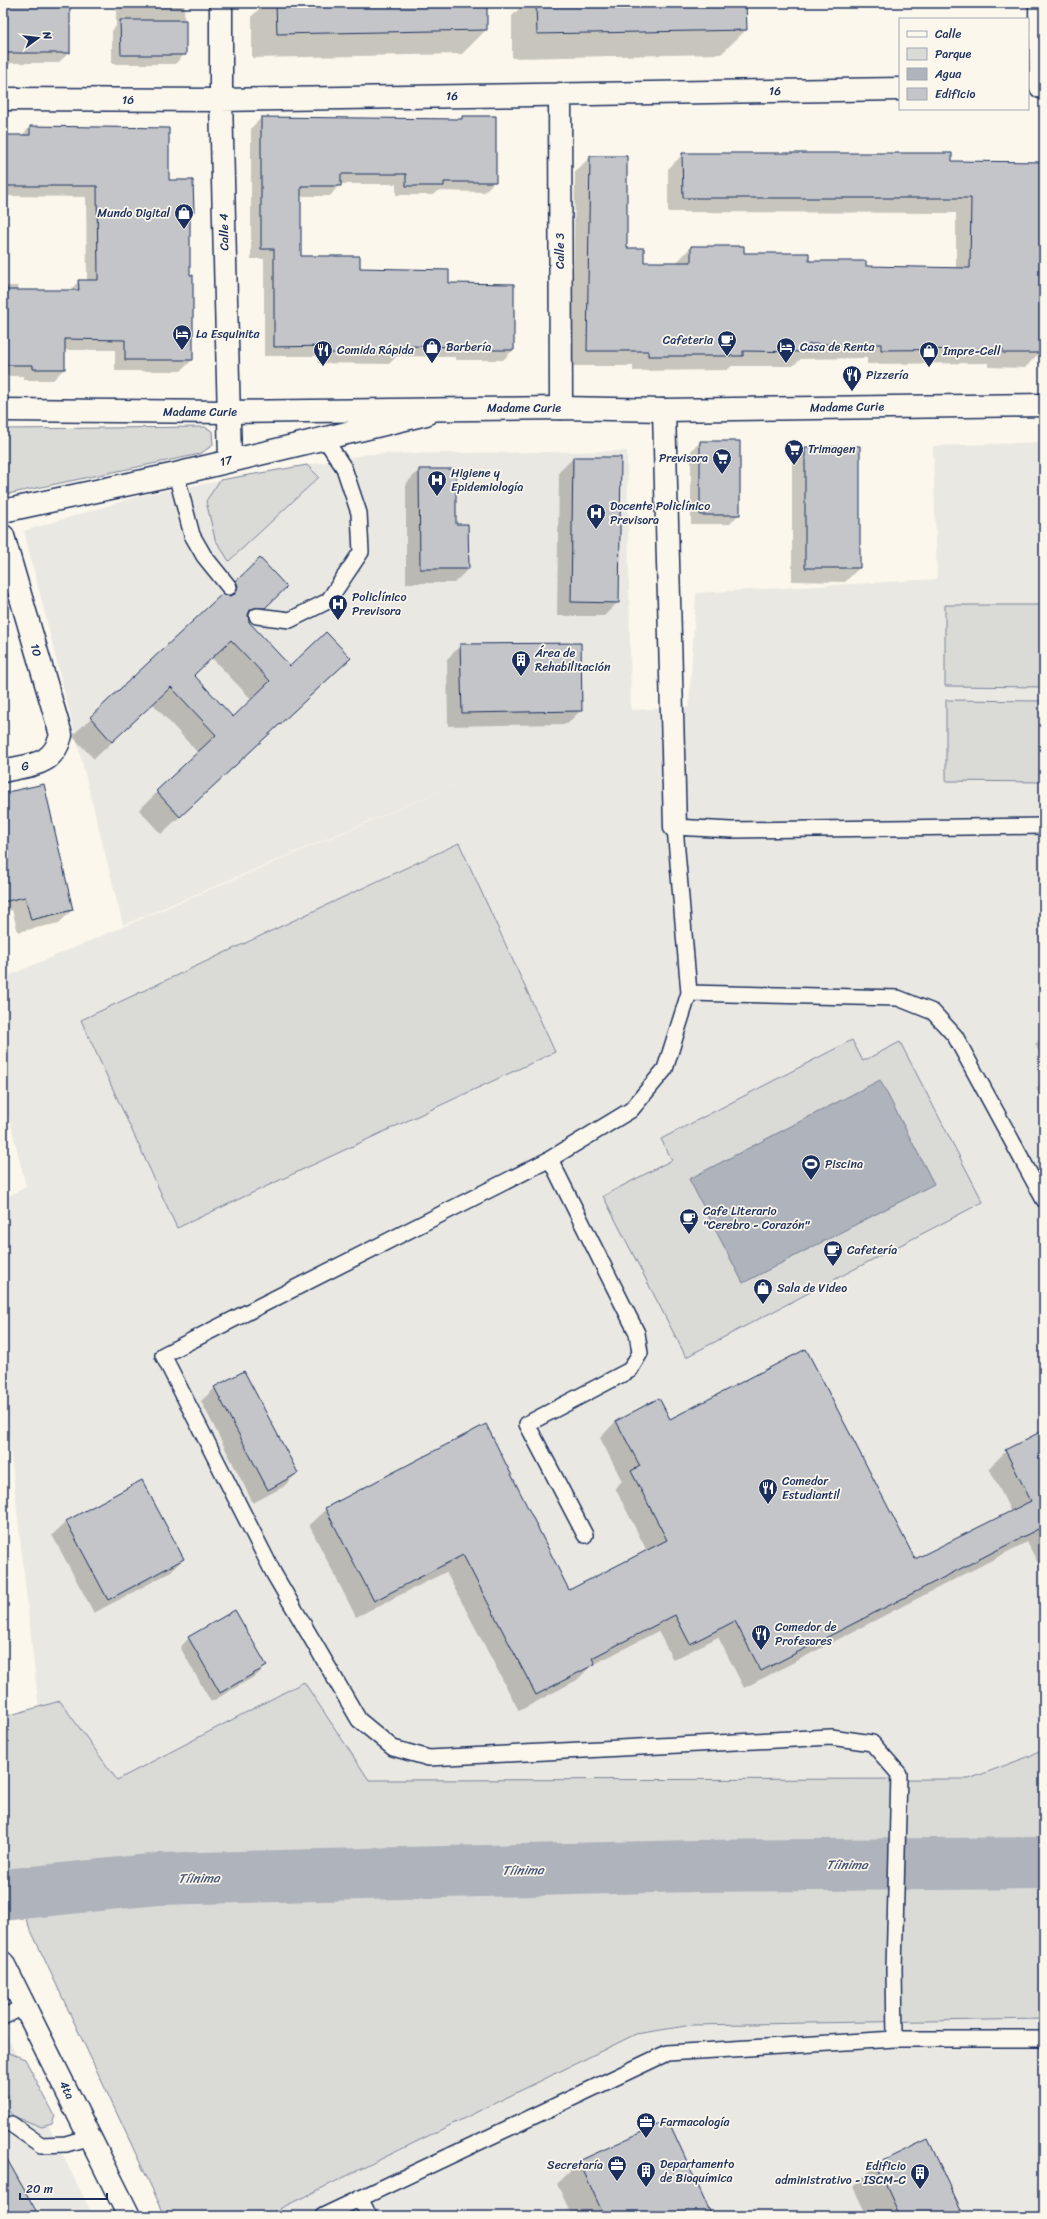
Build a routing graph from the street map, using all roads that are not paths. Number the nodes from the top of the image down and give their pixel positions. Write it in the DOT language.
graph roads {
  1 [pos="221,3"];
  2 [pos="1040,3"];
  3 [pos="1038,87"];
  4 [pos="899,89"];
  5 [pos="560,94"];
  6 [pos="3,100"];
  7 [pos="221,100"];
  8 [pos="1044,405"];
  9 [pos="449,408"];
  10 [pos="561,408"];
  11 [pos="3,410"];
  12 [pos="664,410"];
  13 [pos="228,412"];
  14 [pos="325,439"];
  15 [pos="230,460"];
  16 [pos="176,474"];
  17 [pos="3,511"];
  18 [pos="3,536"];
  19 [pos="229,587"];
  20 [pos="256,616"];
  21 [pos="47,760"];
  22 [pos="3,771"];
  23 [pos="1044,826"];
  24 [pos="675,827"];
  25 [pos="688,993"];
  26 [pos="550,1159"];
  27 [pos="1044,1200"];
  28 [pos="586,1535"];
  29 [pos="3,1963"];
  30 [pos="25,2006"];
  31 [pos="3,2017"];
  32 [pos="895,2039"];
  33 [pos="1044,2039"];
  34 [pos="11,2124"];
  35 [pos="90,2137"];
  36 [pos="360,2198"];
  37 [pos="130,2216"];
  38 [pos="323,2216"];
  39 [pos="369,2216"];
  1 -- 7 [label="street, Calle 4"];
  2 -- 3 [label="street"];
  4 -- 5 [label="street, 16"];
  5 -- 7 [label="street, 16"];
  5 -- 10 [label="street, Calle 3"];
  6 -- 7 [label="street, 16"];
  7 -- 13 [label="street, Calle 4"];
  8 -- 12 [label="street, Madame Curie"];
  9 -- 10 [label="street, Madame Curie"];
  9 -- 13 [label="street, Madame Curie"];
  9 -- 14 [label="street, 17"];
  10 -- 12 [label="street, Madame Curie"];
  11 -- 13 [label="street, Madame Curie"];
  12 -- 24 [label="street"];
  13 -- 15 [label="street, Calle 4"];
  14 -- 15 [label="street, 17"];
  14 -- 20 [label="lane"];
  15 -- 16 [label="street, 17"];
  16 -- 17 [label="street, 17"];
  16 -- 19 [label="lane"];
  18 -- 21 [label="street, 10"];
  21 -- 22 [label="street, G"];
  23 -- 24 [label="lane"];
  24 -- 25 [label="lane"];
  25 -- 26 [label="lane"];
  25 -- 27 [label="lane"];
  26 -- 28 [label="lane"];
  26 -- 32 [label="lane"];
  29 -- 30 [label="street, 4ta"];
  30 -- 31 [label="lane"];
  30 -- 35 [label="street, 4ta"];
  32 -- 33 [label="lane"];
  32 -- 36 [label="lane"];
  34 -- 35 [label="lane"];
  35 -- 37 [label="street, 4ta"];
  36 -- 38 [label="lane"];
  36 -- 39 [label="lane"];
}
